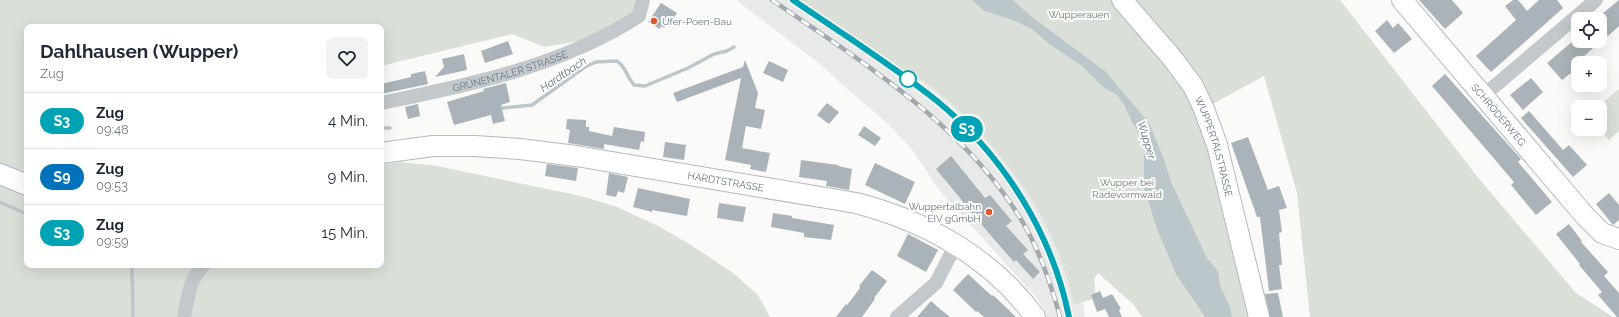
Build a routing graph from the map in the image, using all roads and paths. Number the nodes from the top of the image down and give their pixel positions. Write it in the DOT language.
graph roads {
  1 [pos="643,0"];
  2 [pos="1122,0"];
  3 [pos="1402,0"];
  4 [pos="1596,0"];
  5 [pos="1483,96"];
  6 [pos="384,103"];
  7 [pos="384,153"];
  8 [pos="0,174"];
  9 [pos="24,184"];
  10 [pos="1619,239"];
  11 [pos="956,244"];
  12 [pos="201,268"];
  13 [pos="184,317"];
  14 [pos="897,317"];
  15 [pos="1035,317"];
  16 [pos="1259,317"];
  1 -- 6 [label="street, GRÜNENTALER STRASSE"];
  2 -- 16 [label="main road, WUPPERTALSTRASSE"];
  3 -- 5 [label="main road, SCHRÖDERWEG"];
  4 -- 5 [label="street"];
  5 -- 10 [label="main road, SCHRÖDERWEG"];
  7 -- 11 [label="main road, HARDTSTRASSE"];
  8 -- 9 [label="main road"];
  11 -- 14 [label="street"];
  11 -- 15 [label="main road, HARDTSTRASSE"];
  12 -- 13 [label="street"];
}
